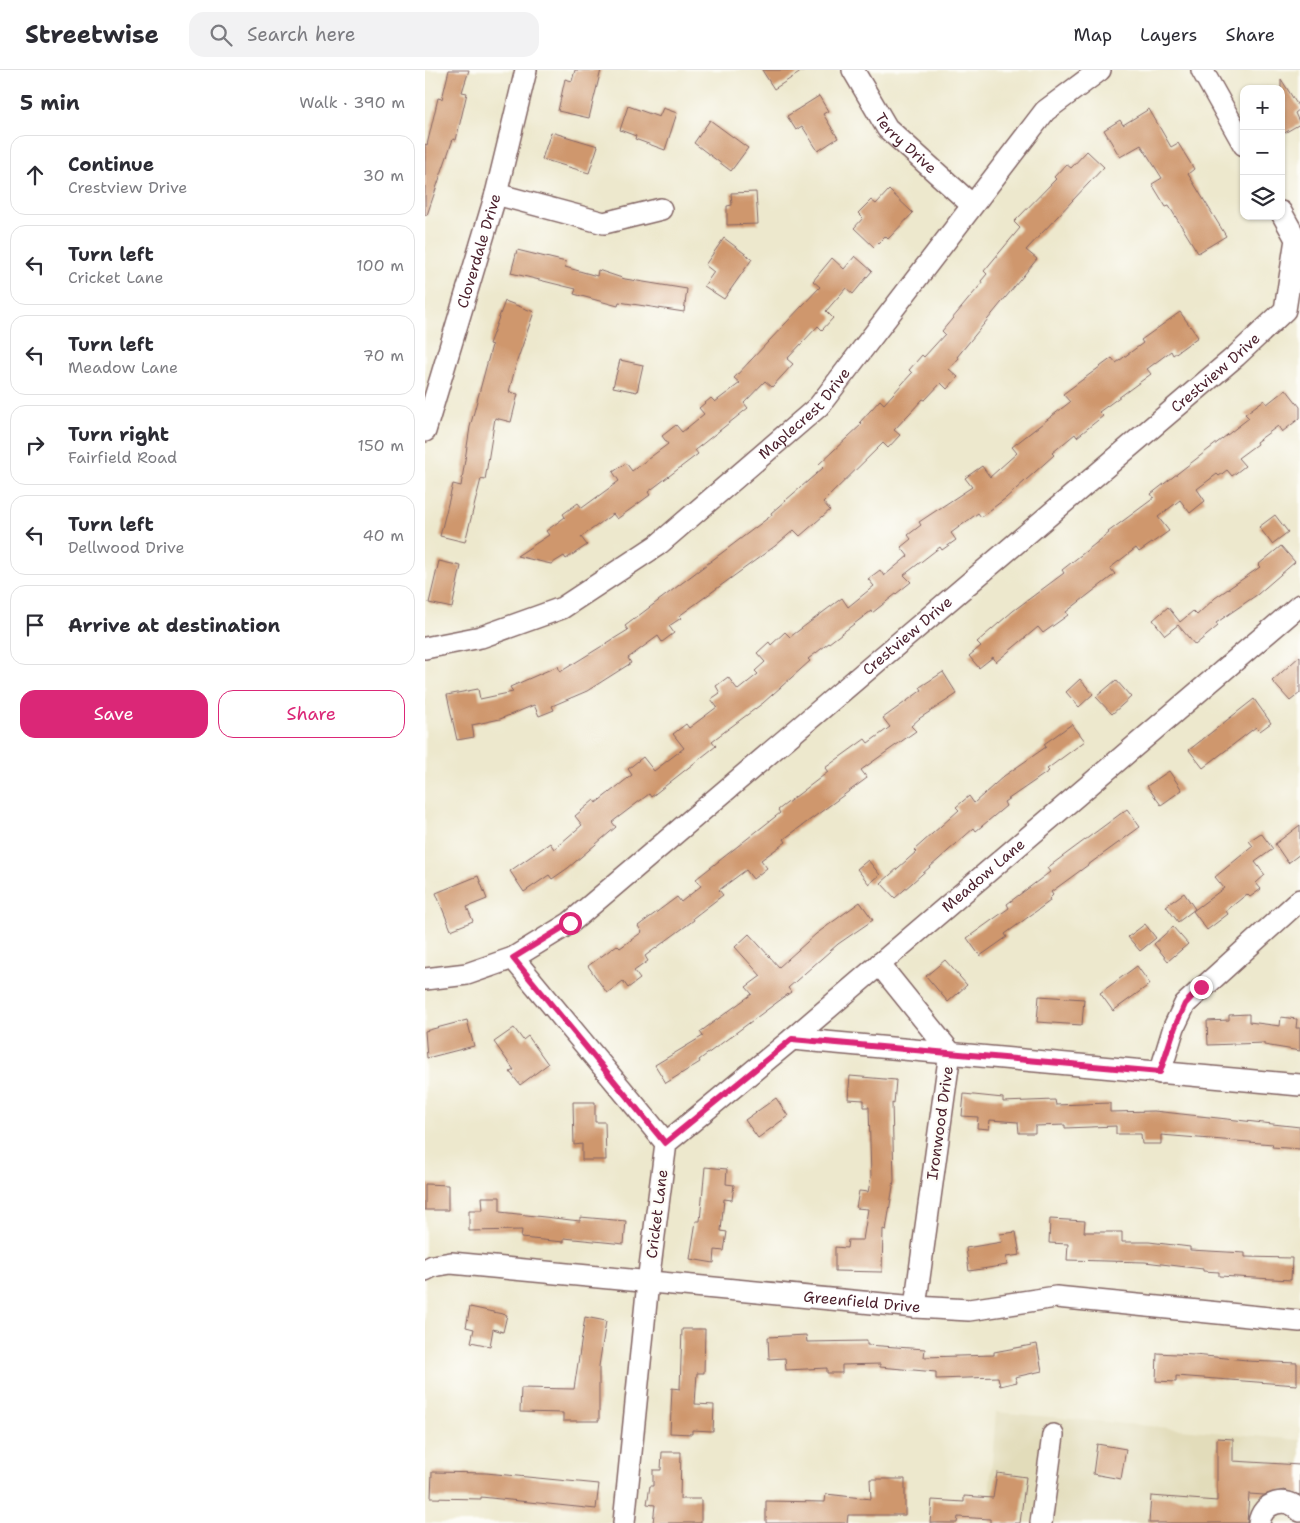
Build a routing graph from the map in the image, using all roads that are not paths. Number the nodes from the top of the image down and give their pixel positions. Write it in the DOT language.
graph roads {
  1 [pos="526,70"];
  2 [pos="853,70"];
  3 [pos="1100,70"];
  4 [pos="1202,70"];
  5 [pos="1240,138"];
  6 [pos="496,194"];
  7 [pos="972,205"];
  8 [pos="661,209"];
  9 [pos="1285,219"];
  10 [pos="425,431"];
  11 [pos="1300,605"];
  12 [pos="425,648"];
  13 [pos="1300,900"];
  14 [pos="513,958"];
  15 [pos="879,964"];
  16 [pos="425,979"];
  17 [pos="792,1039"];
  18 [pos="950,1052"];
  19 [pos="1160,1072"];
  20 [pos="1300,1085"];
  21 [pos="665,1143"];
  22 [pos="425,1270"];
  23 [pos="648,1282"];
  24 [pos="915,1307"];
  25 [pos="1300,1321"];
  26 [pos="1053,1435"];
  27 [pos="1300,1512"];
  28 [pos="624,1523"];
  29 [pos="1041,1523"];
  30 [pos="1259,1523"];
  1 -- 6 [label="street, Cloverdale Drive"];
  2 -- 7 [label="street, Terry Drive"];
  3 -- 7 [label="street, Maplecrest Drive"];
  4 -- 5 [label="street"];
  6 -- 8 [label="street"];
  6 -- 10 [label="street, Cloverdale Drive"];
  7 -- 12 [label="street, Maplecrest Drive"];
  9 -- 14 [label="street, Crestview Drive"];
  11 -- 15 [label="street, Meadow Lane"];
  13 -- 19 [label="street"];
  14 -- 16 [label="street, Crestview Drive"];
  14 -- 21 [label="street"];
  15 -- 17 [label="street, Meadow Lane"];
  15 -- 18 [label="street, Ironwood Drive"];
  17 -- 18 [label="street"];
  17 -- 21 [label="street, Meadow Lane"];
  18 -- 19 [label="street"];
  18 -- 24 [label="street, Ironwood Drive"];
  19 -- 20 [label="street"];
  21 -- 23 [label="street, Cricket Lane"];
  22 -- 23 [label="street, Greenfield Drive"];
  23 -- 24 [label="street, Greenfield Drive"];
  23 -- 28 [label="street, Cricket Lane"];
  24 -- 25 [label="street, Greenfield Drive"];
  26 -- 29 [label="street"];
  27 -- 30 [label="street"];
}
